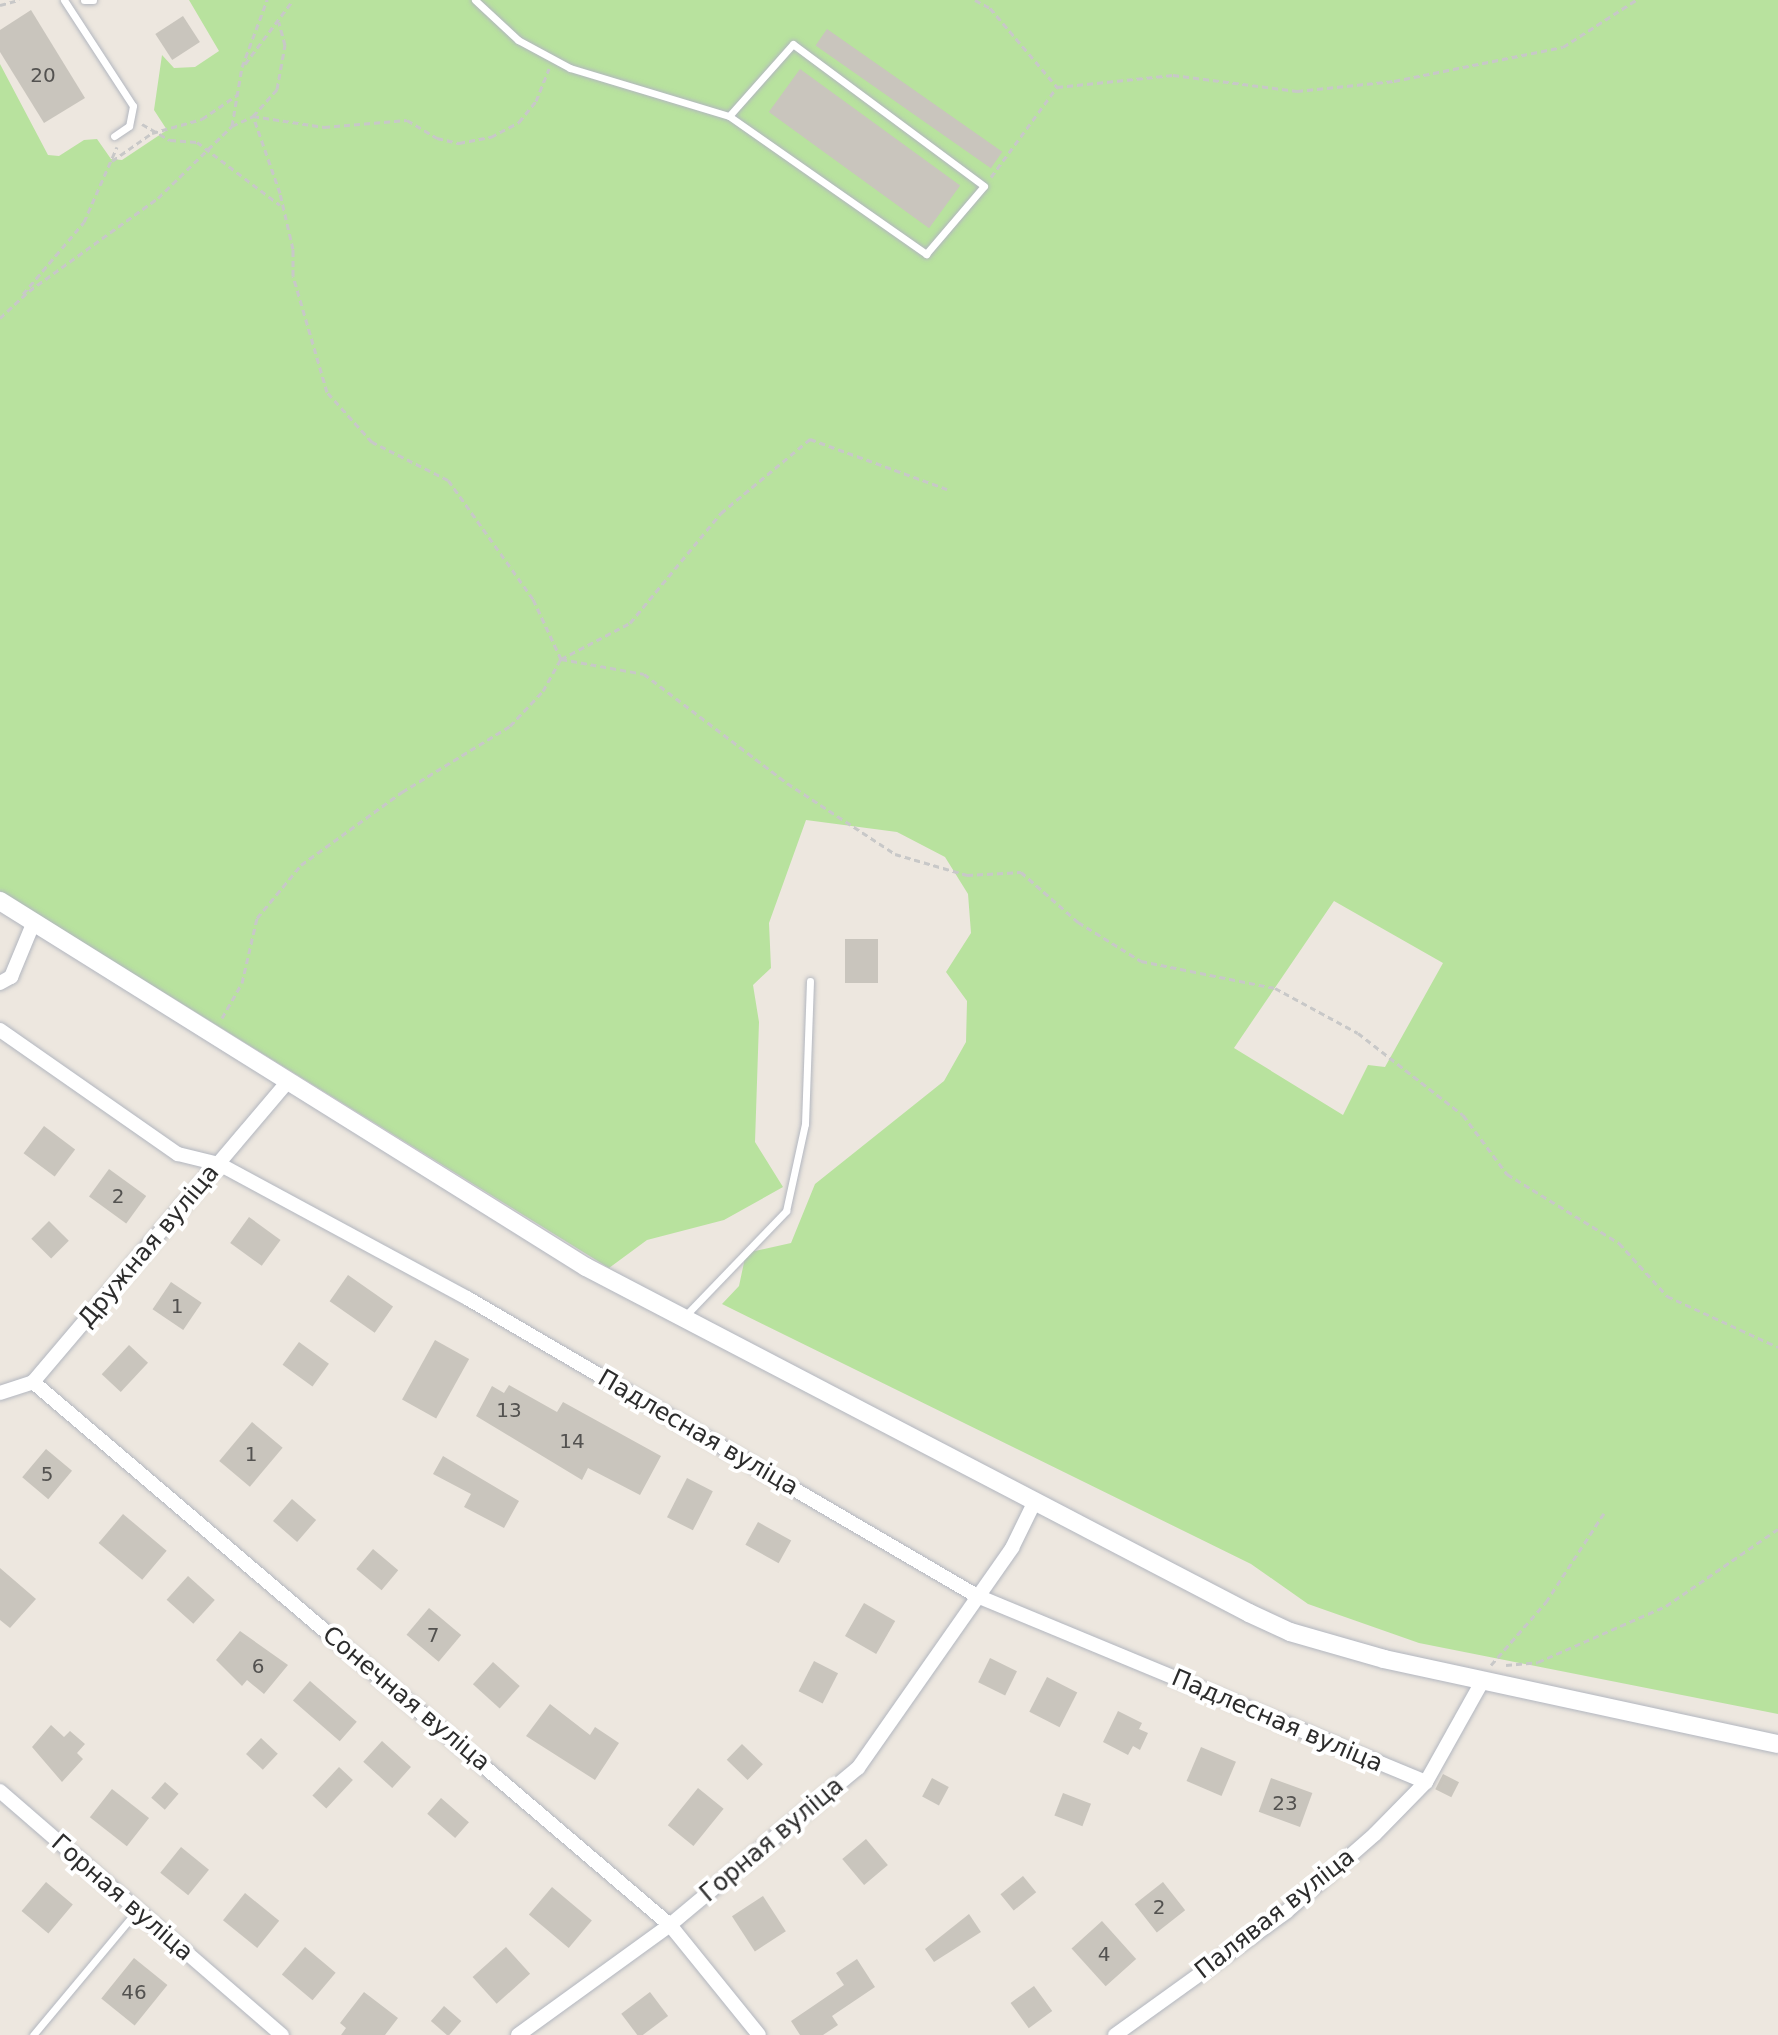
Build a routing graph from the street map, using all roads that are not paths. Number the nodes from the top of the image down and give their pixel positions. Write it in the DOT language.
graph roads {
  1 [pos="64,0"];
  2 [pos="84,0"];
  3 [pos="93,0"];
  4 [pos="475,0"];
  5 [pos="729,116"];
  6 [pos="114,136"];
  7 [pos="0,901"];
  8 [pos="33,924"];
  9 [pos="810,981"];
  10 [pos="0,983"];
  11 [pos="0,1030"];
  12 [pos="287,1082"];
  13 [pos="219,1164"];
  14 [pos="683,1317"];
  15 [pos="33,1382"];
  16 [pos="0,1393"];
  17 [pos="1035,1501"];
  18 [pos="977,1596"];
  19 [pos="1486,1674"];
  20 [pos="1778,1744"];
  21 [pos="1426,1782"];
  22 [pos="0,1791"];
  23 [pos="136,1912"];
  24 [pos="670,1925"];
  25 [pos="33,2035"];
  26 [pos="282,2035"];
  27 [pos="518,2035"];
  28 [pos="759,2035"];
  29 [pos="1115,2035"];
  1 -- 6 [label="lane"];
  2 -- 3 [label="lane"];
  4 -- 5 [label="lane"];
  5 -- 5 [label="lane"];
  7 -- 8 [label="street"];
  8 -- 10 [label="street"];
  8 -- 12 [label="street"];
  9 -- 14 [label="lane"];
  11 -- 13 [label="street, Падлесная вуліца"];
  12 -- 13 [label="street, Дружная вуліца"];
  12 -- 14 [label="street"];
  13 -- 15 [label="street, Дружная вуліца"];
  13 -- 18 [label="street, Падлесная вуліца"];
  14 -- 17 [label="street"];
  15 -- 16 [label="street"];
  15 -- 24 [label="street, Сонечная вуліца"];
  17 -- 18 [label="street, Горная вуліца"];
  17 -- 19 [label="street"];
  18 -- 21 [label="street, Падлесная вуліца"];
  18 -- 24 [label="street, Горная вуліца"];
  19 -- 20 [label="street"];
  19 -- 21 [label="street, Палявая вуліца"];
  21 -- 29 [label="street, Палявая вуліца"];
  22 -- 23 [label="street, Горная вуліца"];
  23 -- 25 [label="lane"];
  23 -- 26 [label="street, Горная вуліца"];
  24 -- 27 [label="street, Горная вуліца"];
  24 -- 28 [label="street, Сонечная вуліца"];
}
